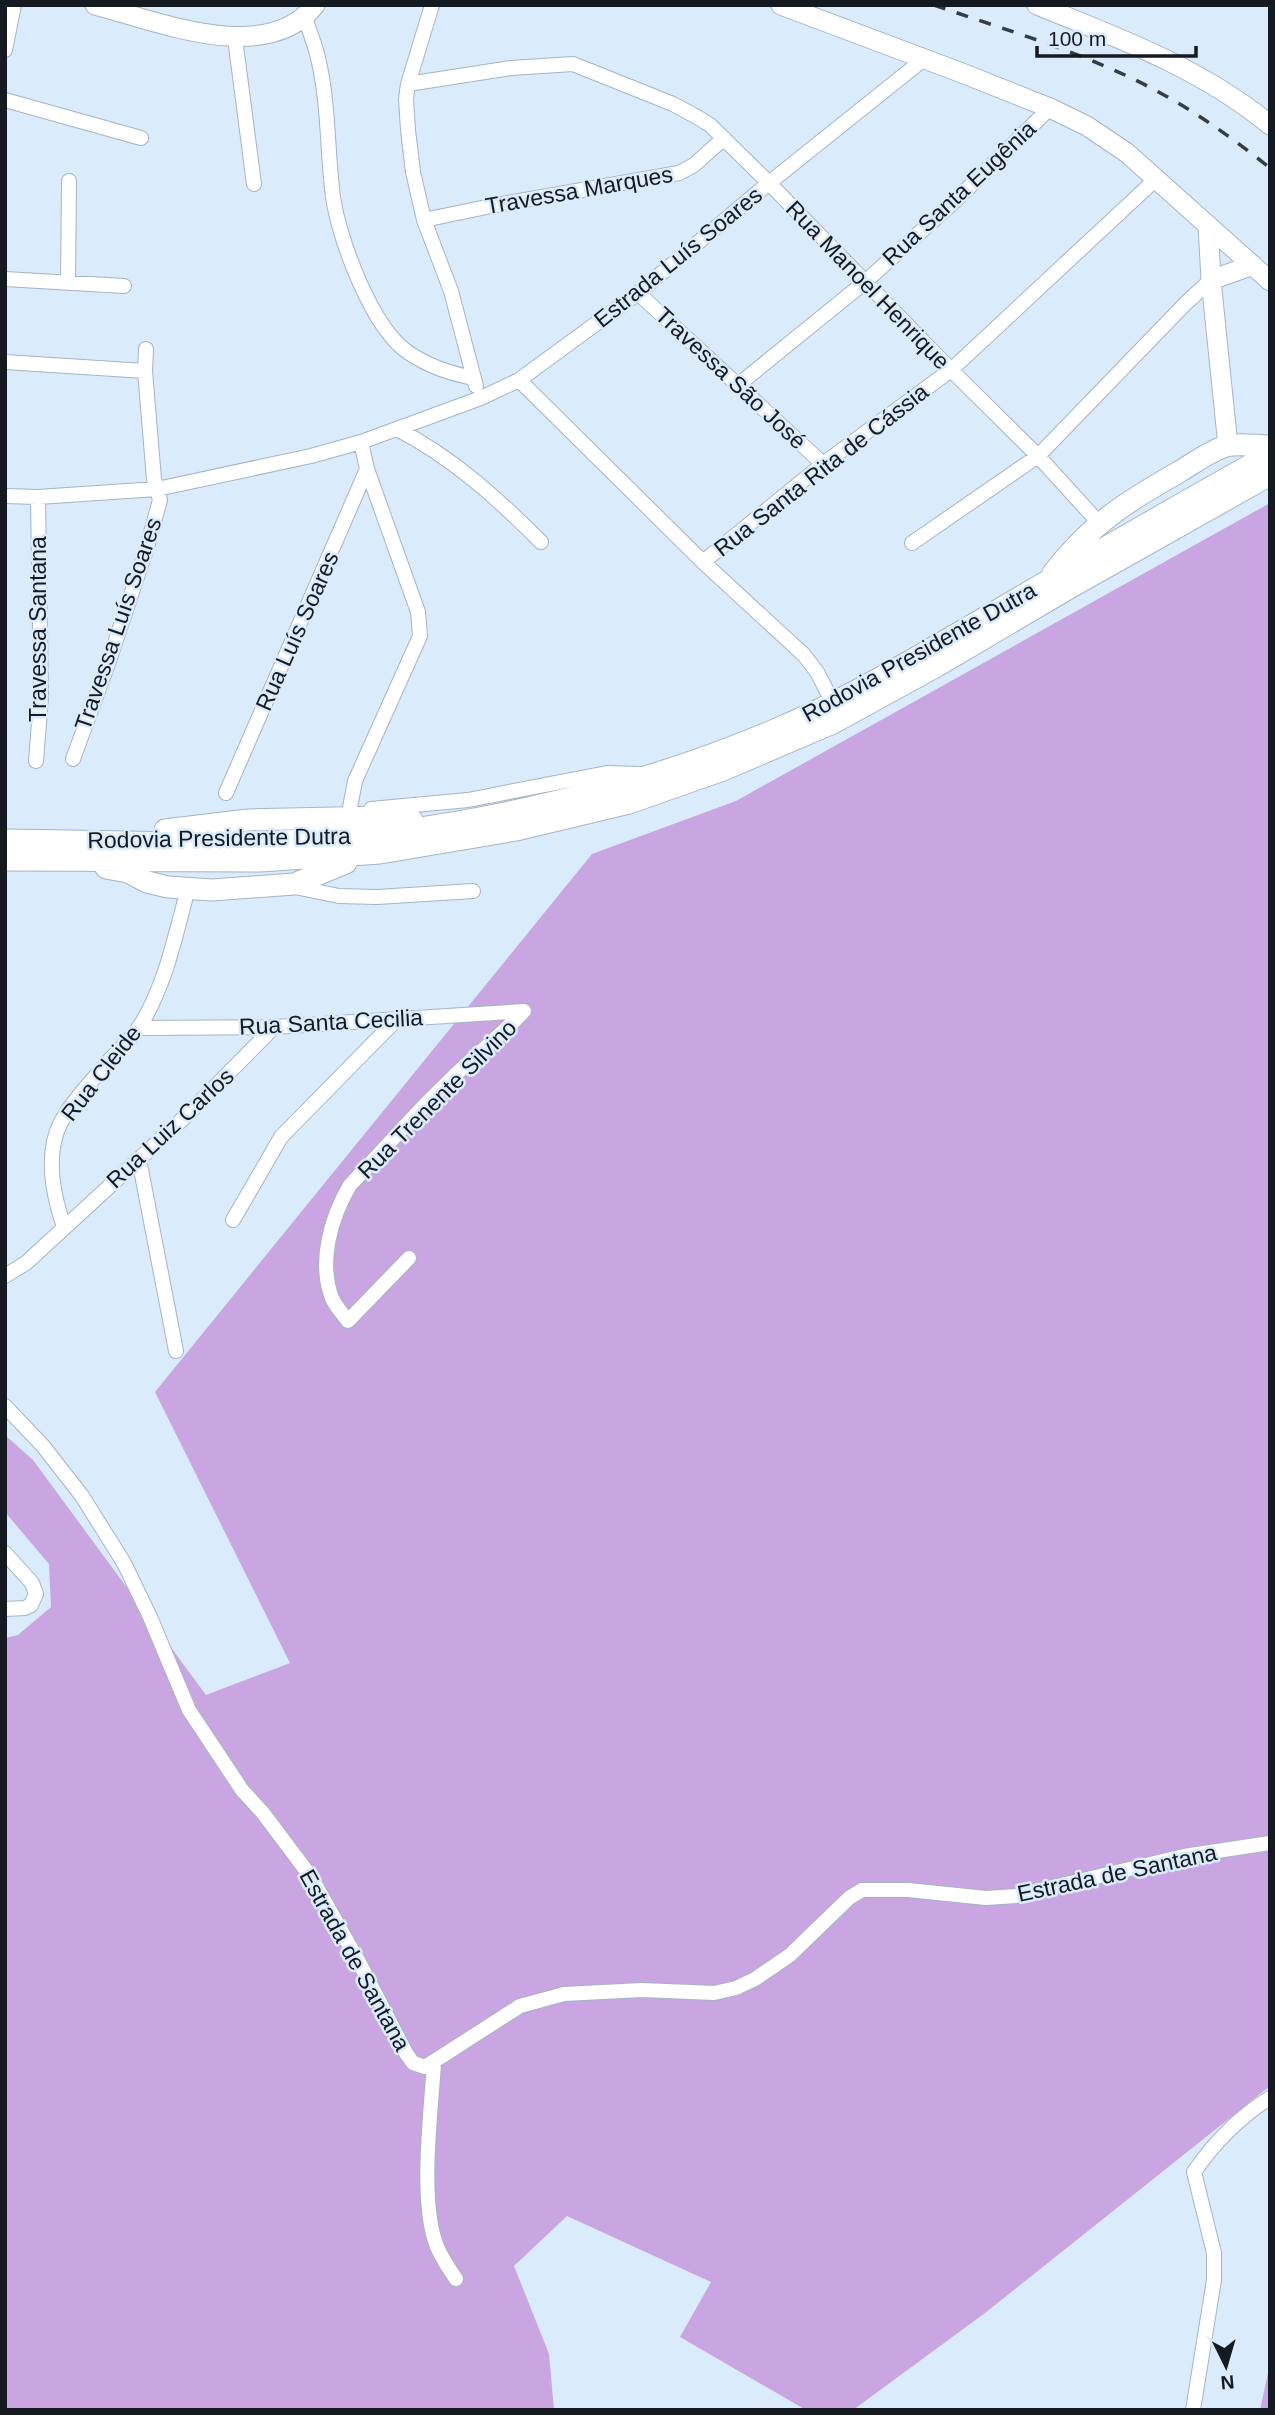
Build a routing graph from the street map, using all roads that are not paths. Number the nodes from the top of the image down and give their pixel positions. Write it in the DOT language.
graph roads {
  1 [pos="14,5"];
  2 [pos="95,5"];
  3 [pos="432,5"];
  4 [pos="780,5"];
  5 [pos="1037,5"];
  6 [pos="310,11"];
  7 [pos="235,38"];
  8 [pos="5,50"];
  9 [pos="924,59"];
  10 [pos="408,84"];
  11 [pos="5,100"];
  12 [pos="1050,108"];
  13 [pos="1270,125"];
  14 [pos="141,138"];
  15 [pos="724,138"];
  16 [pos="1156,179"];
  17 [pos="69,181"];
  18 [pos="769,183"];
  19 [pos="254,184"];
  20 [pos="424,220"];
  21 [pos="1208,225"];
  22 [pos="1253,265"];
  23 [pos="5,279"];
  24 [pos="1211,280"];
  25 [pos="1270,281"];
  26 [pos="865,282"];
  27 [pos="68,283"];
  28 [pos="124,286"];
  29 [pos="638,293"];
  30 [pos="146,349"];
  31 [pos="5,362"];
  32 [pos="951,370"];
  33 [pos="145,371"];
  34 [pos="474,378"];
  35 [pos="519,380"];
  36 [pos="738,385"];
  37 [pos="481,398"];
  38 [pos="397,429"];
  39 [pos="361,442"];
  40 [pos="1228,446"];
  41 [pos="1270,446"];
  42 [pos="1270,454"];
  43 [pos="1038,456"];
  44 [pos="823,464"];
  45 [pos="367,469"];
  46 [pos="1270,475"];
  47 [pos="1270,484"];
  48 [pos="157,489"];
  49 [pos="5,496"];
  50 [pos="38,497"];
  51 [pos="1099,523"];
  52 [pos="541,542"];
  53 [pos="912,543"];
  54 [pos="703,562"];
  55 [pos="1046,583"];
  56 [pos="1024,617"];
  57 [pos="832,703"];
  58 [pos="72,759"];
  59 [pos="36,761"];
  60 [pos="646,776"];
  61 [pos="226,793"];
  62 [pos="345,816"];
  63 [pos="559,820"];
  64 [pos="446,823"];
  65 [pos="5,829"];
  66 [pos="5,840"];
  67 [pos="5,860"];
  68 [pos="5,868"];
  69 [pos="285,885"];
  70 [pos="188,889"];
  71 [pos="473,891"];
  72 [pos="524,1011"];
  73 [pos="397,1019"];
  74 [pos="274,1027"];
  75 [pos="138,1028"];
  76 [pos="139,1159"];
  77 [pos="233,1220"];
  78 [pos="64,1227"];
  79 [pos="409,1258"];
  80 [pos="5,1276"];
  81 [pos="176,1352"];
  82 [pos="5,1406"];
  83 [pos="5,1553"];
  84 [pos="5,1609"];
  85 [pos="1270,1843"];
  86 [pos="434,2063"];
  87 [pos="1270,2098"];
  88 [pos="456,2279"];
  89 [pos="1194,2410"];
  1 -- 8 [label="street"];
  2 -- 7 [label="main road"];
  3 -- 10 [label="street"];
  4 -- 9 [label="main road"];
  5 -- 13 [label="main road"];
  6 -- 7 [label="main road"];
  6 -- 34 [label="street"];
  7 -- 19 [label="street"];
  9 -- 12 [label="main road"];
  9 -- 18 [label="street, Estrada Luís Soares"];
  10 -- 15 [label="street, Rua Manoel Henrique"];
  10 -- 20 [label="street"];
  11 -- 14 [label="street"];
  12 -- 16 [label="main road"];
  12 -- 26 [label="street, Rua Santa Eugênia"];
  15 -- 18 [label="street, Rua Manoel Henrique"];
  15 -- 20 [label="street, Travessa Marques"];
  16 -- 21 [label="main road"];
  16 -- 32 [label="street, Rua Santa Rita de Cássia"];
  17 -- 27 [label="street"];
  18 -- 26 [label="street, Rua Manoel Henrique"];
  18 -- 29 [label="street, Estrada Luís Soares"];
  20 -- 34 [label="street"];
  21 -- 22 [label="main road"];
  21 -- 24 [label="main road"];
  22 -- 24 [label="main road"];
  22 -- 25 [label="main road"];
  23 -- 27 [label="street"];
  24 -- 40 [label="main road"];
  24 -- 43 [label="street"];
  26 -- 32 [label="street, Rua Manoel Henrique"];
  26 -- 36 [label="street, Rua Santa Eugênia"];
  27 -- 28 [label="street"];
  29 -- 35 [label="street, Estrada Luís Soares"];
  29 -- 36 [label="street, Travessa São José"];
  30 -- 33 [label="street, Travessa Luís Soares"];
  31 -- 33 [label="street"];
  32 -- 43 [label="street, Rua Manoel Henrique"];
  32 -- 44 [label="street, Rua Santa Rita de Cássia"];
  33 -- 48 [label="street, Travessa Luís Soares"];
  34 -- 37 [label="street"];
  35 -- 37 [label="street, Estrada Luís Soares"];
  35 -- 54 [label="street"];
  36 -- 44 [label="street, Travessa São José"];
  37 -- 38 [label="street, Estrada Luís Soares"];
  38 -- 39 [label="street, Estrada Luís Soares"];
  38 -- 52 [label="street"];
  39 -- 45 [label="street"];
  39 -- 48 [label="street, Estrada Luís Soares"];
  40 -- 41 [label="highway"];
  40 -- 51 [label="highway"];
  42 -- 55 [label="highway, Rodovia Presidente Dutra"];
  43 -- 51 [label="street, Rua Manoel Henrique"];
  43 -- 53 [label="street"];
  44 -- 54 [label="street, Rua Santa Rita de Cássia"];
  45 -- 61 [label="street, Rua Luís Soares"];
  45 -- 62 [label="street"];
  46 -- 56 [label="highway, Rodovia Presidente Dutra"];
  47 -- 56 [label="highway"];
  48 -- 50 [label="street, Estrada Luís Soares"];
  48 -- 58 [label="street, Travessa Luís Soares"];
  49 -- 50 [label="street, Estrada Luís Soares"];
  50 -- 59 [label="street, Travessa Santana"];
  51 -- 55 [label="highway"];
  54 -- 57 [label="street"];
  55 -- 57 [label="highway, Rodovia Presidente Dutra"];
  56 -- 63 [label="highway, Rodovia Presidente Dutra"];
  57 -- 60 [label="highway, Rodovia Presidente Dutra"];
  60 -- 62 [label="street"];
  60 -- 64 [label="highway, Rodovia Presidente Dutra"];
  62 -- 64 [label="highway"];
  62 -- 65 [label="highway"];
  63 -- 67 [label="highway, Rodovia Presidente Dutra"];
  63 -- 69 [label="highway"];
  64 -- 66 [label="highway, Rodovia Presidente Dutra"];
  68 -- 70 [label="highway"];
  69 -- 70 [label="highway"];
  69 -- 71 [label="street"];
  70 -- 75 [label="street, Rua Cleide"];
  72 -- 73 [label="street, Rua Santa Cecilia"];
  72 -- 79 [label="street, Rua Trenente Silvino"];
  73 -- 74 [label="street, Rua Santa Cecilia"];
  73 -- 77 [label="street"];
  74 -- 75 [label="street, Rua Santa Cecilia"];
  74 -- 76 [label="street, Rua Luiz Carlos"];
  75 -- 78 [label="street, Rua Cleide"];
  76 -- 78 [label="street, Rua Luiz Carlos"];
  76 -- 81 [label="street"];
  78 -- 80 [label="street"];
  82 -- 86 [label="street, Estrada de Santana"];
  83 -- 84 [label="street"];
  85 -- 86 [label="street, Estrada de Santana"];
  86 -- 88 [label="street"];
  87 -- 89 [label="street"];
}
